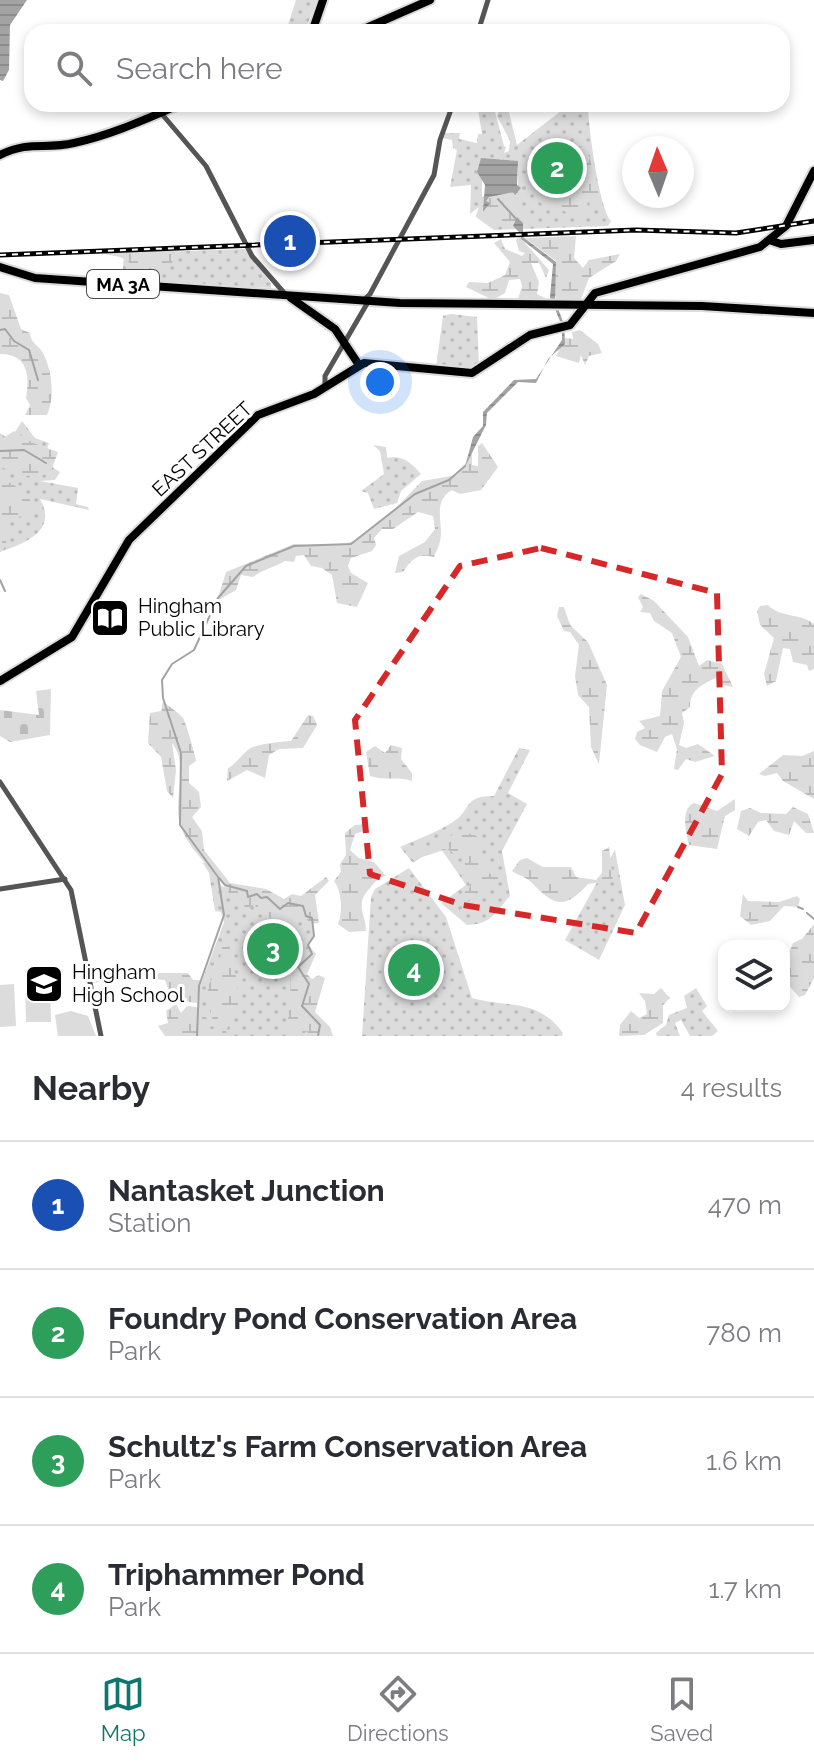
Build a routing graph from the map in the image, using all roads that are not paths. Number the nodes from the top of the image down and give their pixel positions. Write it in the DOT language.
graph roads {
  1 [pos="323,0"];
  2 [pos="430,0"];
  3 [pos="488,0"];
  4 [pos="315,24"];
  5 [pos="375,24"];
  6 [pos="480,24"];
  7 [pos="170,112"];
  8 [pos="174,112"];
  9 [pos="450,112"];
  10 [pos="165,116"];
  11 [pos="0,155"];
  12 [pos="814,171"];
  13 [pos="776,240"];
  14 [pos="814,240"];
  15 [pos="0,267"];
  16 [pos="276,285"];
  17 [pos="600,291"];
  18 [pos="270,294"];
  19 [pos="287,295"];
  20 [pos="311,297"];
  21 [pos="366,301"];
  22 [pos="583,304"];
  23 [pos="603,304"];
  24 [pos="308,307"];
  25 [pos="814,313"];
  26 [pos="344,343"];
  27 [pos="359,365"];
  28 [pos="325,388"];
  29 [pos="0,681"];
  30 [pos="0,782"];
  31 [pos="65,879"];
  32 [pos="0,889"];
  33 [pos="101,1036"];
  1 -- 4 [label="main road"];
  2 -- 5 [label="main road"];
  3 -- 6 [label="street"];
  7 -- 10 [label="main road"];
  8 -- 10 [label="main road"];
  9 -- 21 [label="street"];
  10 -- 11 [label="main road"];
  10 -- 16 [label="street"];
  12 -- 13 [label="main road"];
  13 -- 14 [label="main road"];
  13 -- 17 [label="main road"];
  15 -- 18 [label="main road, MA 3A"];
  16 -- 18 [label="street"];
  16 -- 19 [label="street"];
  17 -- 22 [label="main road"];
  17 -- 23 [label="main road"];
  18 -- 19 [label="main road, MA 3A"];
  19 -- 20 [label="main road, MA 3A"];
  19 -- 24 [label="main road"];
  20 -- 21 [label="main road, MA 3A"];
  20 -- 24 [label="main road"];
  21 -- 22 [label="main road, MA 3A"];
  21 -- 26 [label="street"];
  22 -- 23 [label="main road, MA 3A"];
  22 -- 27 [label="main road"];
  23 -- 25 [label="main road, MA 3A"];
  24 -- 26 [label="main road"];
  26 -- 27 [label="main road"];
  26 -- 28 [label="street"];
  27 -- 28 [label="main road, EAST STREET"];
  28 -- 29 [label="main road, EAST STREET"];
  30 -- 31 [label="street"];
  31 -- 32 [label="street"];
  31 -- 33 [label="street"];
}
